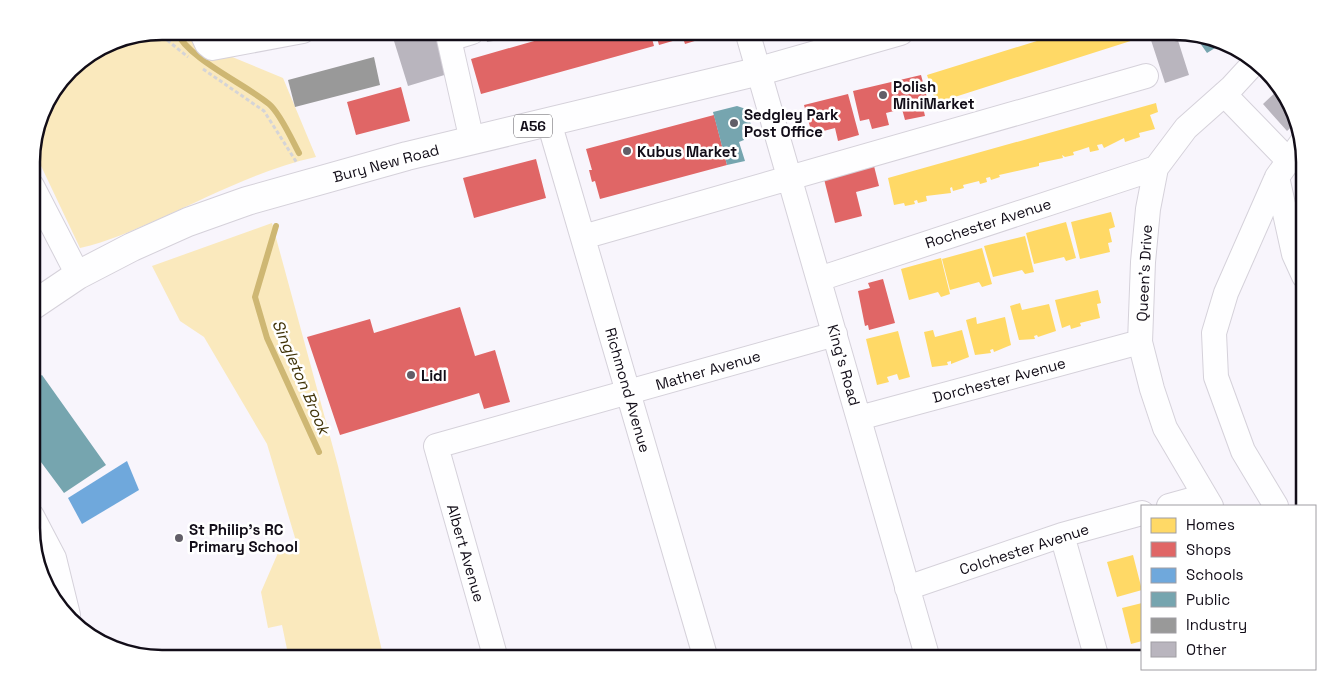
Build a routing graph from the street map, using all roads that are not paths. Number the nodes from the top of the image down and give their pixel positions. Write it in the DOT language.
graph roads {
  1 [pos="260,40"];
  2 [pos="449,40"];
  3 [pos="750,40"];
  4 [pos="868,40"];
  5 [pos="202,52"];
  6 [pos="1250,67"];
  7 [pos="760,71"];
  8 [pos="1146,76"];
  9 [pos="1224,94"];
  10 [pos="549,122"];
  11 [pos="472,140"];
  12 [pos="1289,160"];
  13 [pos="1156,168"];
  14 [pos="790,178"];
  15 [pos="40,201"];
  16 [pos="583,237"];
  17 [pos="1296,258"];
  18 [pos="78,275"];
  19 [pos="819,278"];
  20 [pos="40,301"];
  21 [pos="835,334"];
  22 [pos="1140,342"];
  23 [pos="628,392"];
  24 [pos="859,418"];
  25 [pos="436,446"];
  26 [pos="1208,501"];
  27 [pos="1177,505"];
  28 [pos="1275,505"];
  29 [pos="1141,513"];
  30 [pos="40,532"];
  31 [pos="1062,535"];
  32 [pos="908,588"];
  33 [pos="65,602"];
  34 [pos="493,650"];
  35 [pos="703,650"];
  36 [pos="926,650"];
  37 [pos="1095,650"];
  1 -- 5 [label="street"];
  2 -- 11 [label="street"];
  3 -- 7 [label="street, King's Road"];
  4 -- 7 [label="highway, Bury New Road"];
  6 -- 9 [label="street, Queen's Drive"];
  7 -- 10 [label="highway, Bury New Road / A56"];
  7 -- 14 [label="street, King's Road"];
  8 -- 14 [label="street"];
  9 -- 12 [label="street"];
  9 -- 13 [label="street, Queen's Drive"];
  10 -- 11 [label="highway, Bury New Road / A56"];
  10 -- 16 [label="street, Richmond Avenue"];
  11 -- 18 [label="highway, Bury New Road / A56"];
  12 -- 17 [label="street"];
  12 -- 28 [label="street"];
  13 -- 19 [label="street, Rochester Avenue"];
  13 -- 22 [label="street, Queen's Drive"];
  14 -- 16 [label="street"];
  14 -- 19 [label="street, King's Road"];
  15 -- 18 [label="street"];
  16 -- 23 [label="street, Richmond Avenue"];
  18 -- 20 [label="highway, Bury New Road / A56"];
  19 -- 21 [label="street, King's Road"];
  21 -- 23 [label="street, Mather Avenue"];
  21 -- 24 [label="street, King's Road"];
  22 -- 24 [label="street, Dorchester Avenue"];
  22 -- 26 [label="street, Queen's Drive"];
  23 -- 25 [label="street, Mather Avenue"];
  23 -- 35 [label="street, Richmond Avenue"];
  24 -- 32 [label="street, King's Road"];
  25 -- 34 [label="street, Albert Avenue"];
  26 -- 27 [label="street"];
  29 -- 31 [label="street, Colchester Avenue"];
  30 -- 33 [label="street"];
  31 -- 32 [label="street, Colchester Avenue"];
  31 -- 37 [label="street"];
  32 -- 36 [label="street, King's Road"];
}
